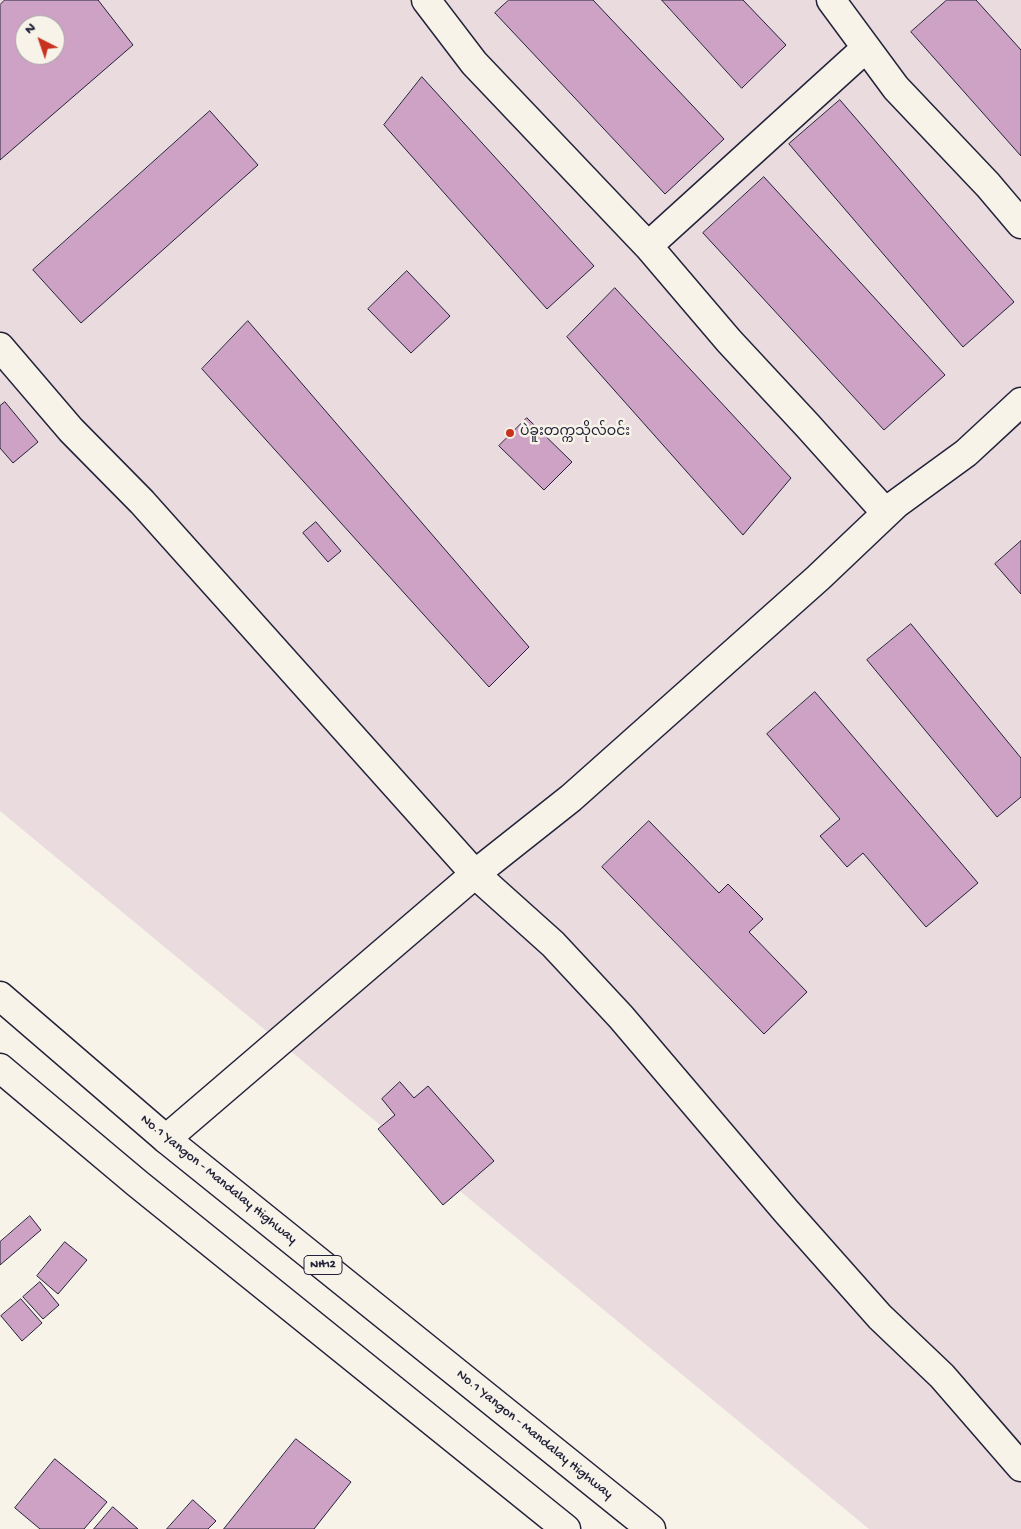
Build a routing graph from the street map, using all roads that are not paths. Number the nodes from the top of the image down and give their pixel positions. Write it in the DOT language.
graph roads {
  1 [pos="426,0"];
  2 [pos="831,0"];
  3 [pos="866,48"];
  4 [pos="1021,224"];
  5 [pos="648,246"];
  6 [pos="0,347"];
  7 [pos="1021,402"];
  8 [pos="886,513"];
  9 [pos="475,874"];
  10 [pos="0,996"];
  11 [pos="0,1068"];
  12 [pos="166,1139"];
  13 [pos="1021,1467"];
  14 [pos="566,1529"];
  15 [pos="651,1529"];
  1 -- 5 [label="main road"];
  2 -- 3 [label="main road"];
  3 -- 4 [label="main road"];
  3 -- 5 [label="main road"];
  5 -- 8 [label="main road"];
  6 -- 9 [label="main road"];
  7 -- 8 [label="main road"];
  8 -- 9 [label="main road"];
  9 -- 12 [label="main road"];
  9 -- 13 [label="main road"];
  10 -- 12 [label="main road, No.1 Yangon - Mandalay Highway / NH12"];
  11 -- 14 [label="main road"];
  12 -- 15 [label="main road, No.1 Yangon - Mandalay Highway / NH12"];
}
